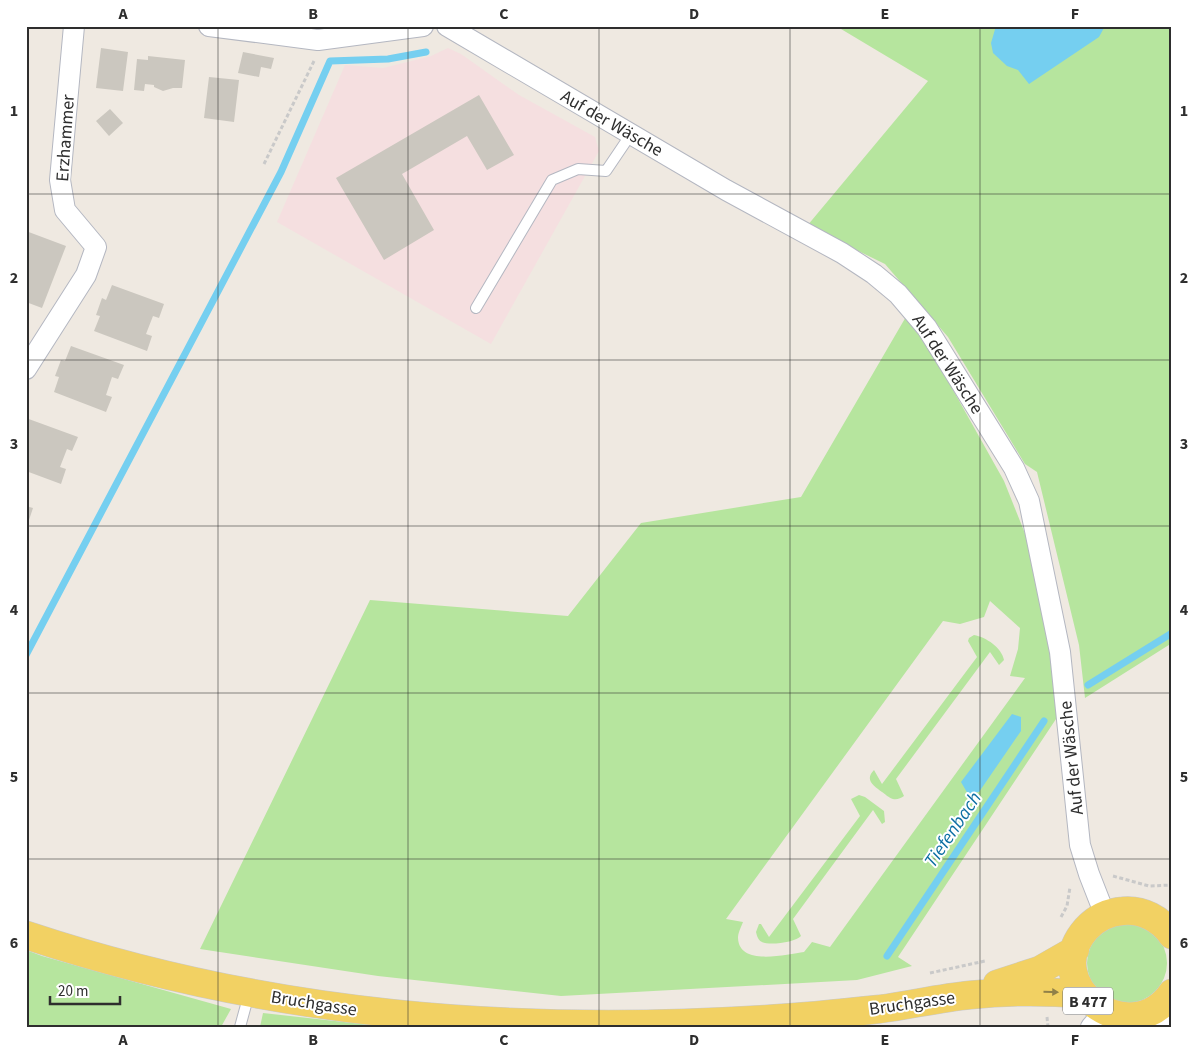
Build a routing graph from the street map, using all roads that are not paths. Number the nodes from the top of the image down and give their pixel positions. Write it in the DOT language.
graph roads {
  1 [pos="74,26"];
  2 [pos="209,26"];
  3 [pos="424,26"];
  4 [pos="447,26"];
  5 [pos="631,134"];
  6 [pos="476,308"];
  7 [pos="26,369"];
  8 [pos="1105,915"];
  9 [pos="1170,930"];
  10 [pos="26,935"];
  11 [pos="1075,950"];
  12 [pos="1172,992"];
  13 [pos="249,993"];
  14 [pos="1082,994"];
  15 [pos="968,995"];
  16 [pos="1161,1015"];
  17 [pos="1098,1019"];
  18 [pos="240,1027"];
  1 -- 7 [label="street, Erzhammer"];
  2 -- 3 [label="street"];
  4 -- 5 [label="street, Auf der Wäsche"];
  5 -- 6 [label="lane"];
  5 -- 8 [label="street, Auf der Wäsche"];
  8 -- 9 [label="main road, B 477"];
  8 -- 11 [label="main road, B 477"];
  10 -- 13 [label="main road, Bruchgasse / B 477"];
  11 -- 14 [label="main road, B 477"];
  11 -- 15 [label="main road, Bruchgasse / B 477"];
  12 -- 16 [label="main road, B 477"];
  13 -- 15 [label="main road, Bruchgasse / B 477"];
  13 -- 18 [label="lane"];
  15 -- 14 [label="main road, Bruchgasse / B 477, one-way"];
  14 -- 17 [label="main road, B 477"];
  16 -- 17 [label="main road, B 477"];
}
